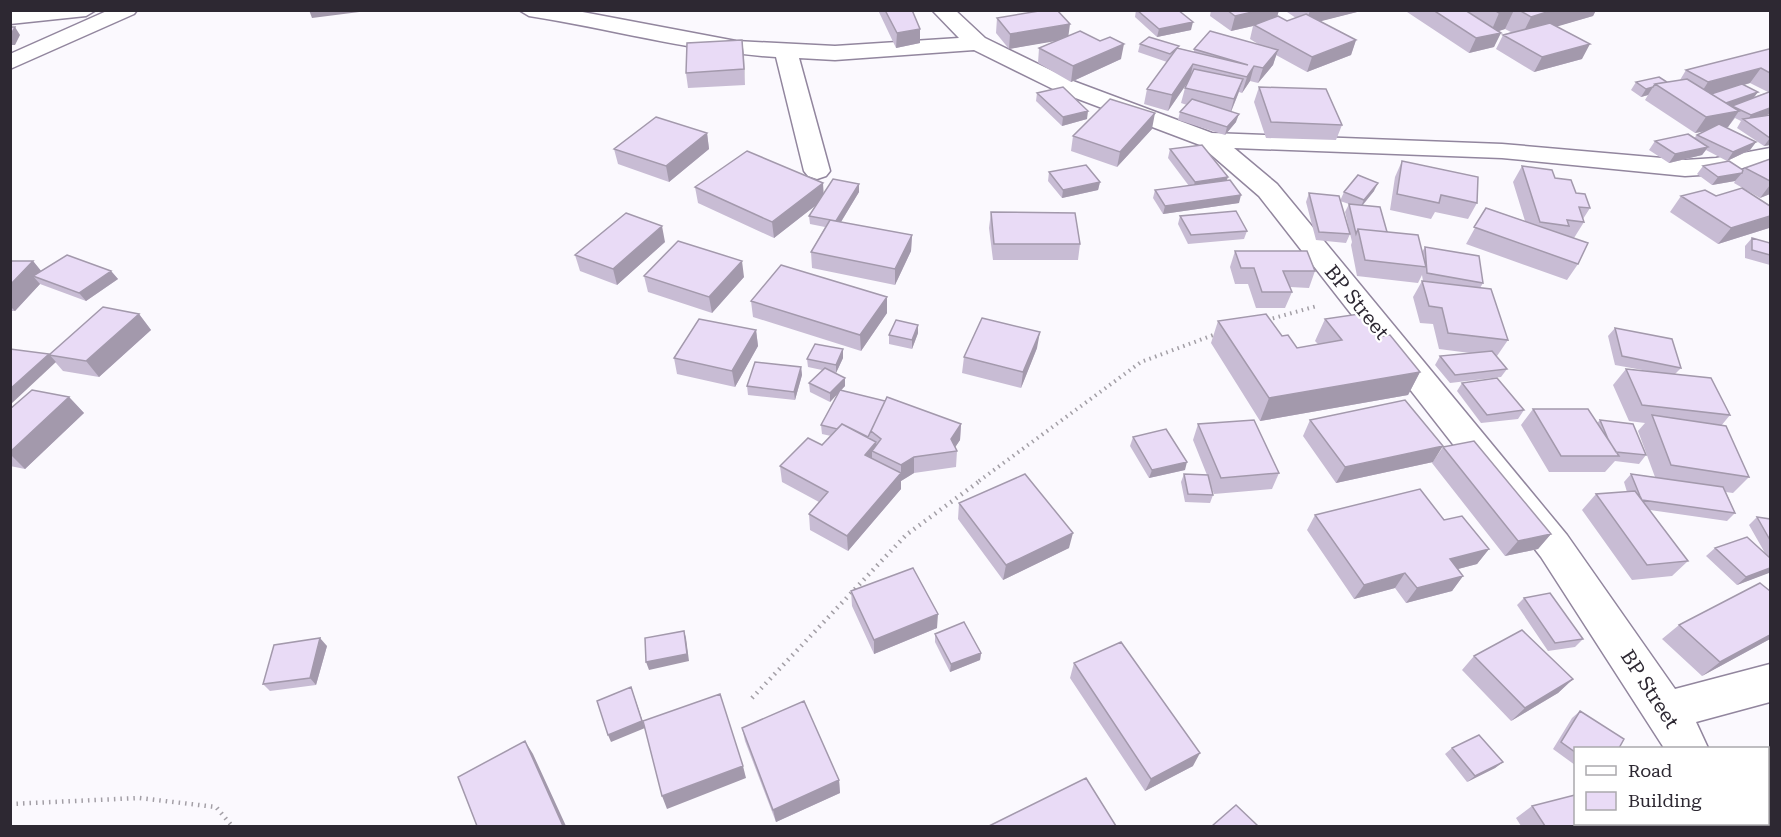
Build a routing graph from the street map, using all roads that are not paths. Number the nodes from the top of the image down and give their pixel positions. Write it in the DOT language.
graph roads {
  1 [pos="86,10"];
  2 [pos="127,10"];
  3 [pos="942,10"];
  4 [pos="537,11"];
  5 [pos="10,18"];
  6 [pos="977,44"];
  7 [pos="786,51"];
  8 [pos="10,62"];
  9 [pos="1209,140"];
  10 [pos="1770,155"];
  11 [pos="817,171"];
  12 [pos="1770,683"];
  13 [pos="1666,711"];
  14 [pos="1686,747"];
  1 -- 5 [label="street"];
  2 -- 8 [label="street"];
  3 -- 6 [label="street, BP Street"];
  4 -- 7 [label="street"];
  6 -- 7 [label="street"];
  6 -- 9 [label="street, BP Street"];
  7 -- 11 [label="street"];
  9 -- 10 [label="street"];
  9 -- 13 [label="street, BP Street"];
  12 -- 13 [label="street"];
  13 -- 14 [label="street, BP Street"];
}
